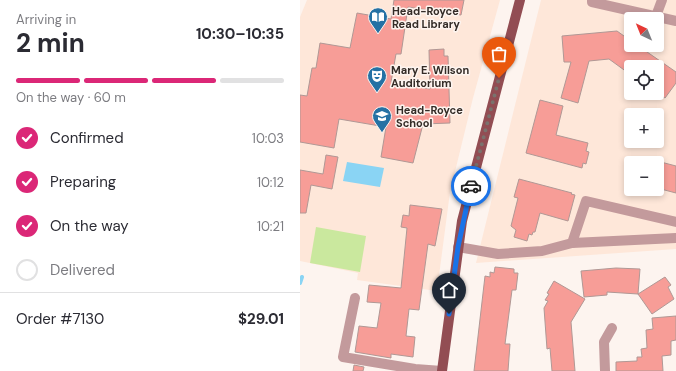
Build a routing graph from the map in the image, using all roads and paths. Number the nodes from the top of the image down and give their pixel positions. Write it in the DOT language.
graph roads {
  1 [pos="520,0"];
  2 [pos="592,0"];
  3 [pos="662,0"];
  4 [pos="638,12"];
  5 [pos="658,12"];
  6 [pos="664,18"];
  7 [pos="676,21"];
  8 [pos="676,222"];
  9 [pos="676,238"];
  10 [pos="572,243"];
  11 [pos="458,247"];
  12 [pos="355,298"];
  13 [pos="612,328"];
  14 [pos="442,371"];
  15 [pos="605,371"];
  1 -- 11 [label="main road"];
  2 -- 4 [label="street"];
  3 -- 5 [label="street"];
  6 -- 7 [label="street"];
  8 -- 10 [label="street"];
  9 -- 10 [label="street"];
  10 -- 11 [label="street"];
  11 -- 14 [label="main road"];
  12 -- 14 [label="street"];
  13 -- 15 [label="street"];
}
